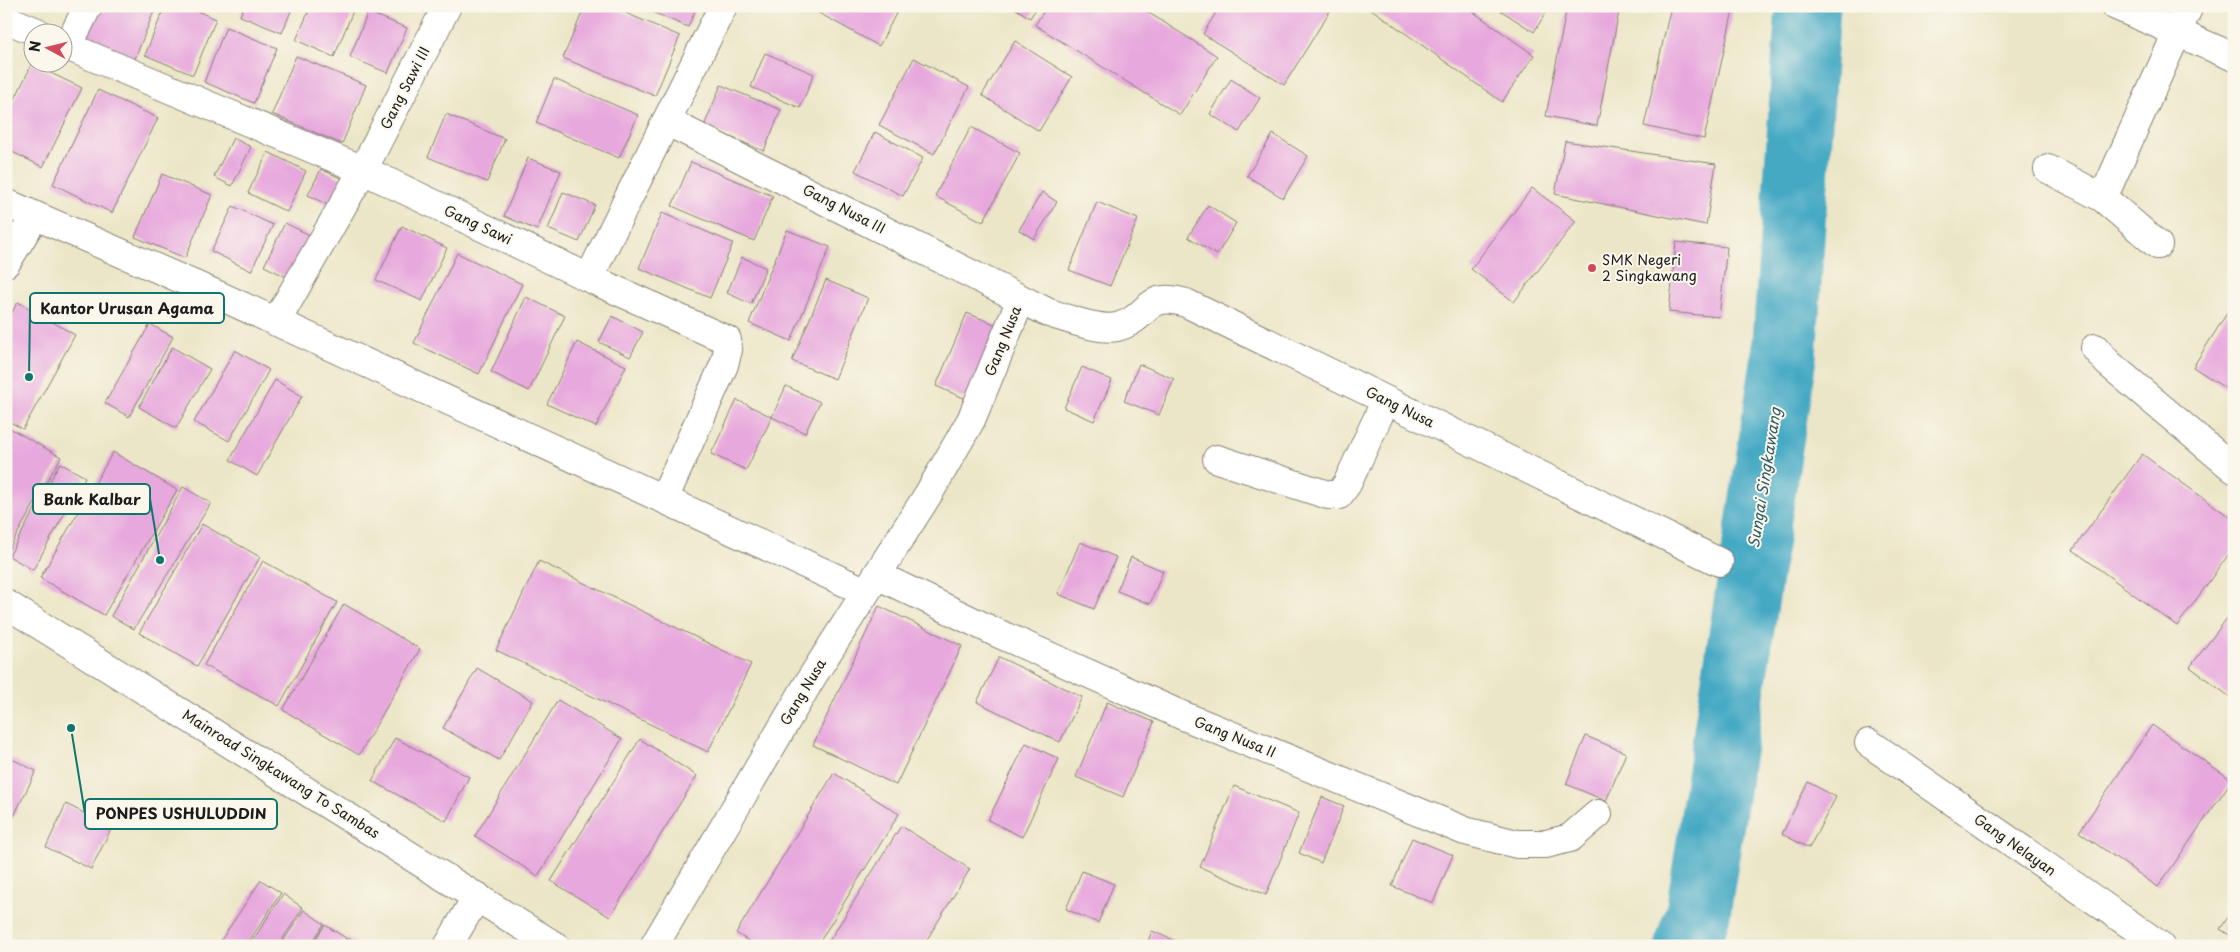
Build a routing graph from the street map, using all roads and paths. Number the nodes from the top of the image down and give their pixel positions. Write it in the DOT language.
graph roads {
  1 [pos="88,6"];
  2 [pos="447,6"];
  3 [pos="723,6"];
  4 [pos="2116,6"];
  5 [pos="2189,6"];
  6 [pos="6,19"];
  7 [pos="22,26"];
  8 [pos="2178,33"];
  9 [pos="72,34"];
  10 [pos="72,48"];
  11 [pos="2234,57"];
  12 [pos="666,121"];
  13 [pos="2048,169"];
  14 [pos="363,170"];
  15 [pos="2103,198"];
  16 [pos="6,203"];
  17 [pos="35,216"];
  18 [pos="2158,245"];
  19 [pos="6,262"];
  20 [pos="589,278"];
  21 [pos="1021,299"];
  22 [pos="276,322"];
  23 [pos="2095,348"];
  24 [pos="1386,400"];
  25 [pos="1217,458"];
  26 [pos="2234,469"];
  27 [pos="664,499"];
  28 [pos="1719,562"];
  29 [pos="871,583"];
  30 [pos="6,604"];
  31 [pos="1869,743"];
  32 [pos="1598,814"];
  33 [pos="477,896"];
  34 [pos="448,946"];
  35 [pos="555,946"];
  36 [pos="654,946"];
  37 [pos="2161,946"];
  1 -- 9 [label="street"];
  2 -- 14 [label="street, Gang Sawi III"];
  3 -- 12 [label="street"];
  4 -- 8 [label="street"];
  5 -- 8 [label="street"];
  6 -- 7 [label="street"];
  8 -- 11 [label="street"];
  8 -- 15 [label="street"];
  10 -- 14 [label="street, Gang Sawi"];
  12 -- 20 [label="street"];
  12 -- 21 [label="street, Gang Nusa III"];
  13 -- 15 [label="street"];
  14 -- 20 [label="street, Gang Sawi"];
  14 -- 22 [label="street, Gang Sawi III"];
  15 -- 18 [label="street"];
  16 -- 17 [label="street, Gang Nusa II"];
  17 -- 19 [label="street"];
  17 -- 22 [label="street, Gang Nusa II"];
  20 -- 27 [label="street, Gang Sawi"];
  21 -- 24 [label="street, Gang Nusa"];
  21 -- 29 [label="street, Gang Nusa"];
  22 -- 27 [label="street, Gang Nusa II"];
  23 -- 26 [label="street"];
  24 -- 25 [label="street"];
  24 -- 28 [label="street, Gang Nusa"];
  27 -- 29 [label="street, Gang Nusa II"];
  29 -- 32 [label="street, Gang Nusa II"];
  29 -- 36 [label="street, Gang Nusa"];
  30 -- 33 [label="street, Mainroad Singkawang To Sambas"];
  31 -- 37 [label="street, Gang Nelayan"];
  33 -- 34 [label="street"];
  33 -- 35 [label="street, Mainroad Singkawang To Sambas"];
}
